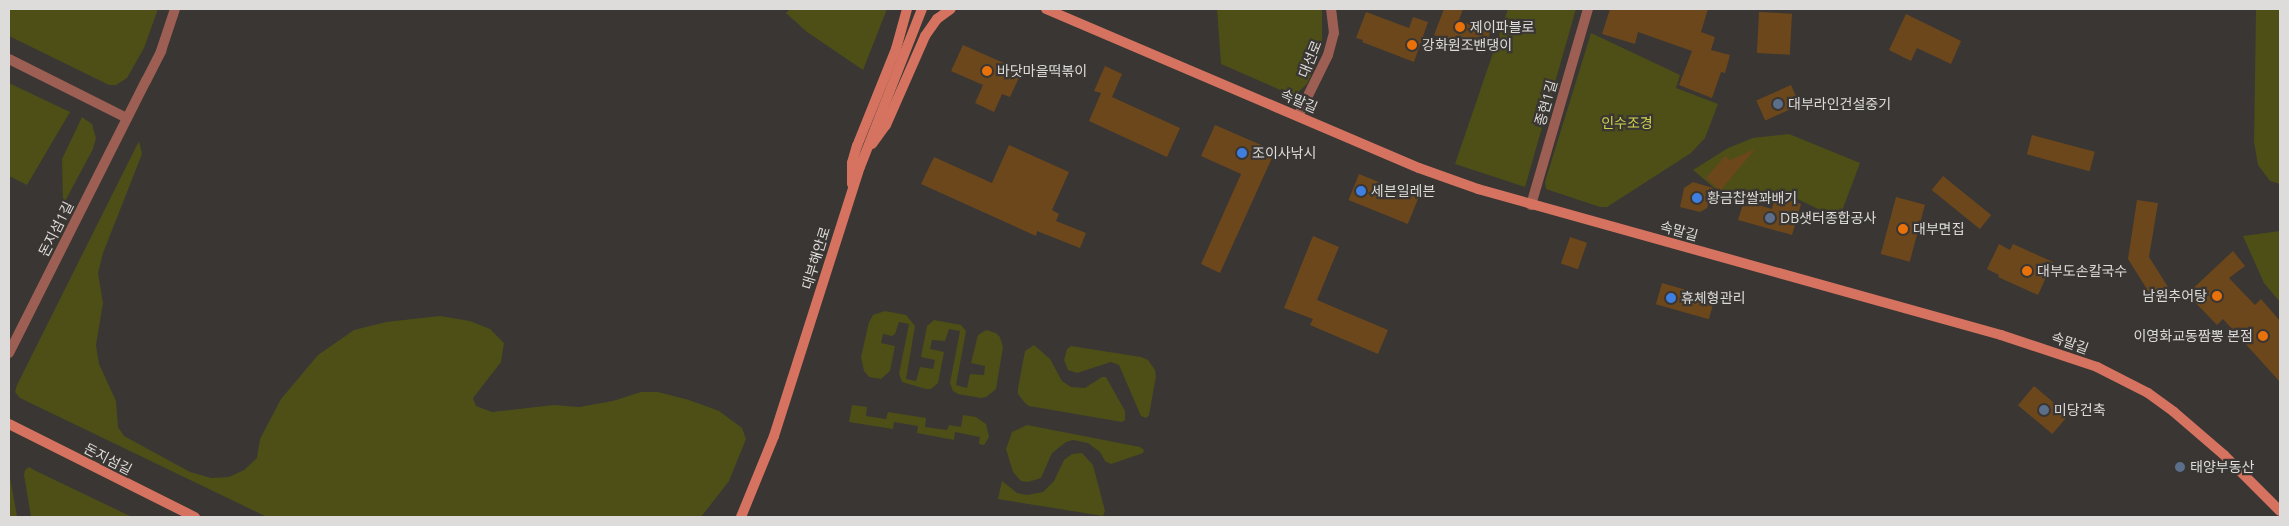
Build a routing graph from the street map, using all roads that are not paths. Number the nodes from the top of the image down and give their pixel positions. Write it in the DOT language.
graph roads {
  1 [pos="175,9"];
  2 [pos="907,9"];
  3 [pos="922,9"];
  4 [pos="950,9"];
  5 [pos="1046,9"];
  6 [pos="1332,9"];
  7 [pos="1588,9"];
  8 [pos="9,59"];
  9 [pos="1298,116"];
  10 [pos="128,118"];
  11 [pos="867,148"];
  12 [pos="853,187"];
  13 [pos="1531,205"];
  14 [pos="9,353"];
  15 [pos="9,424"];
  16 [pos="750,496"];
  17 [pos="2280,511"];
  18 [pos="195,517"];
  19 [pos="734,517"];
  20 [pos="741,517"];
  1 -- 10 [label="street, 돈지섬1길"];
  2 -- 12 [label="street"];
  3 -- 11 [label="street, 대부해안로"];
  4 -- 11 [label="street"];
  5 -- 9 [label="street, 속말길"];
  6 -- 9 [label="street, 대선로"];
  7 -- 13 [label="street, 종현1길"];
  8 -- 10 [label="street"];
  9 -- 13 [label="street, 속말길"];
  10 -- 14 [label="street, 돈지섬1길"];
  11 -- 12 [label="street, 대부해안로"];
  12 -- 16 [label="street, 대부해안로"];
  13 -- 17 [label="street, 속말길"];
  15 -- 18 [label="street, 돈지섬길"];
  16 -- 19 [label="street"];
  16 -- 20 [label="street, 대부해안로"];
}
